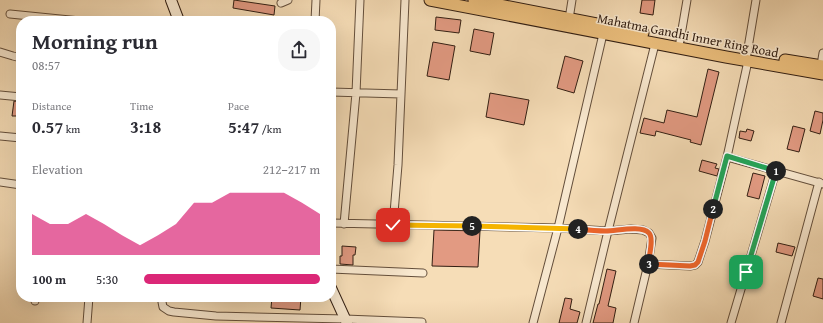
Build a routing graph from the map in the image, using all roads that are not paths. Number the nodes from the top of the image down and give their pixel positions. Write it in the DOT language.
graph roads {
  1 [pos="171,0"];
  2 [pos="288,0"];
  3 [pos="316,0"];
  4 [pos="360,0"];
  5 [pos="405,0"];
  6 [pos="430,0"];
  7 [pos="474,0"];
  8 [pos="572,0"];
  9 [pos="687,0"];
  10 [pos="756,0"];
  11 [pos="281,3"];
  12 [pos="522,5"];
  13 [pos="10,14"];
  14 [pos="30,16"];
  15 [pos="177,16"];
  16 [pos="315,16"];
  17 [pos="569,19"];
  18 [pos="603,34"];
  19 [pos="680,41"];
  20 [pos="655,44"];
  21 [pos="0,52"];
  22 [pos="823,53"];
  23 [pos="16,57"];
  24 [pos="748,57"];
  25 [pos="822,68"];
  26 [pos="336,92"];
  27 [pos="356,93"];
  28 [pos="401,94"];
  29 [pos="0,95"];
  30 [pos="16,97"];
  31 [pos="0,136"];
  32 [pos="16,138"];
  33 [pos="727,156"];
  34 [pos="776,171"];
  35 [pos="0,182"];
  36 [pos="821,183"];
  37 [pos="16,184"];
  38 [pos="336,223"];
  39 [pos="344,224"];
  40 [pos="393,225"];
  41 [pos="558,228"];
  42 [pos="608,231"];
  43 [pos="648,264"];
  44 [pos="336,268"];
  45 [pos="423,273"];
  46 [pos="336,299"];
  47 [pos="89,302"];
  48 [pos="162,302"];
  49 [pos="346,321"];
  50 [pos="422,322"];
  51 [pos="87,323"];
  52 [pos="532,323"];
  53 [pos="586,323"];
  54 [pos="634,323"];
  55 [pos="731,323"];
  56 [pos="781,323"];
  1 -- 15 [label="street"];
  2 -- 11 [label="street"];
  3 -- 16 [label="street"];
  4 -- 27 [label="street"];
  5 -- 28 [label="street"];
  6 -- 18 [label="main road, Mahatma Gandhi Inner Ring Road"];
  7 -- 12 [label="main road, Mahatma Gandhi Inner Ring Road"];
  8 -- 17 [label="street"];
  9 -- 19 [label="street"];
  10 -- 24 [label="street"];
  12 -- 17 [label="main road, Mahatma Gandhi Inner Ring Road"];
  13 -- 14 [label="street"];
  17 -- 19 [label="main road, Mahatma Gandhi Inner Ring Road"];
  18 -- 20 [label="main road, Mahatma Gandhi Inner Ring Road"];
  18 -- 41 [label="street"];
  19 -- 24 [label="main road, Mahatma Gandhi Inner Ring Road"];
  20 -- 24 [label="main road, Mahatma Gandhi Inner Ring Road"];
  20 -- 42 [label="street"];
  21 -- 23 [label="street"];
  22 -- 25 [label="street"];
  24 -- 25 [label="main road, Mahatma Gandhi Inner Ring Road"];
  24 -- 33 [label="street"];
  26 -- 27 [label="street"];
  27 -- 28 [label="street"];
  27 -- 39 [label="street"];
  28 -- 40 [label="street"];
  29 -- 30 [label="street"];
  31 -- 32 [label="street"];
  33 -- 34 [label="street"];
  33 -- 43 [label="street"];
  34 -- 36 [label="street"];
  34 -- 55 [label="street"];
  35 -- 37 [label="street"];
  36 -- 56 [label="street"];
  38 -- 39 [label="street"];
  39 -- 40 [label="street"];
  40 -- 41 [label="street"];
  41 -- 42 [label="street"];
  41 -- 52 [label="street"];
  42 -- 43 [label="street"];
  42 -- 53 [label="street"];
  43 -- 54 [label="street"];
  44 -- 45 [label="street"];
  46 -- 49 [label="street"];
  47 -- 51 [label="street"];
  48 -- 49 [label="street"];
  49 -- 50 [label="street"];
}
